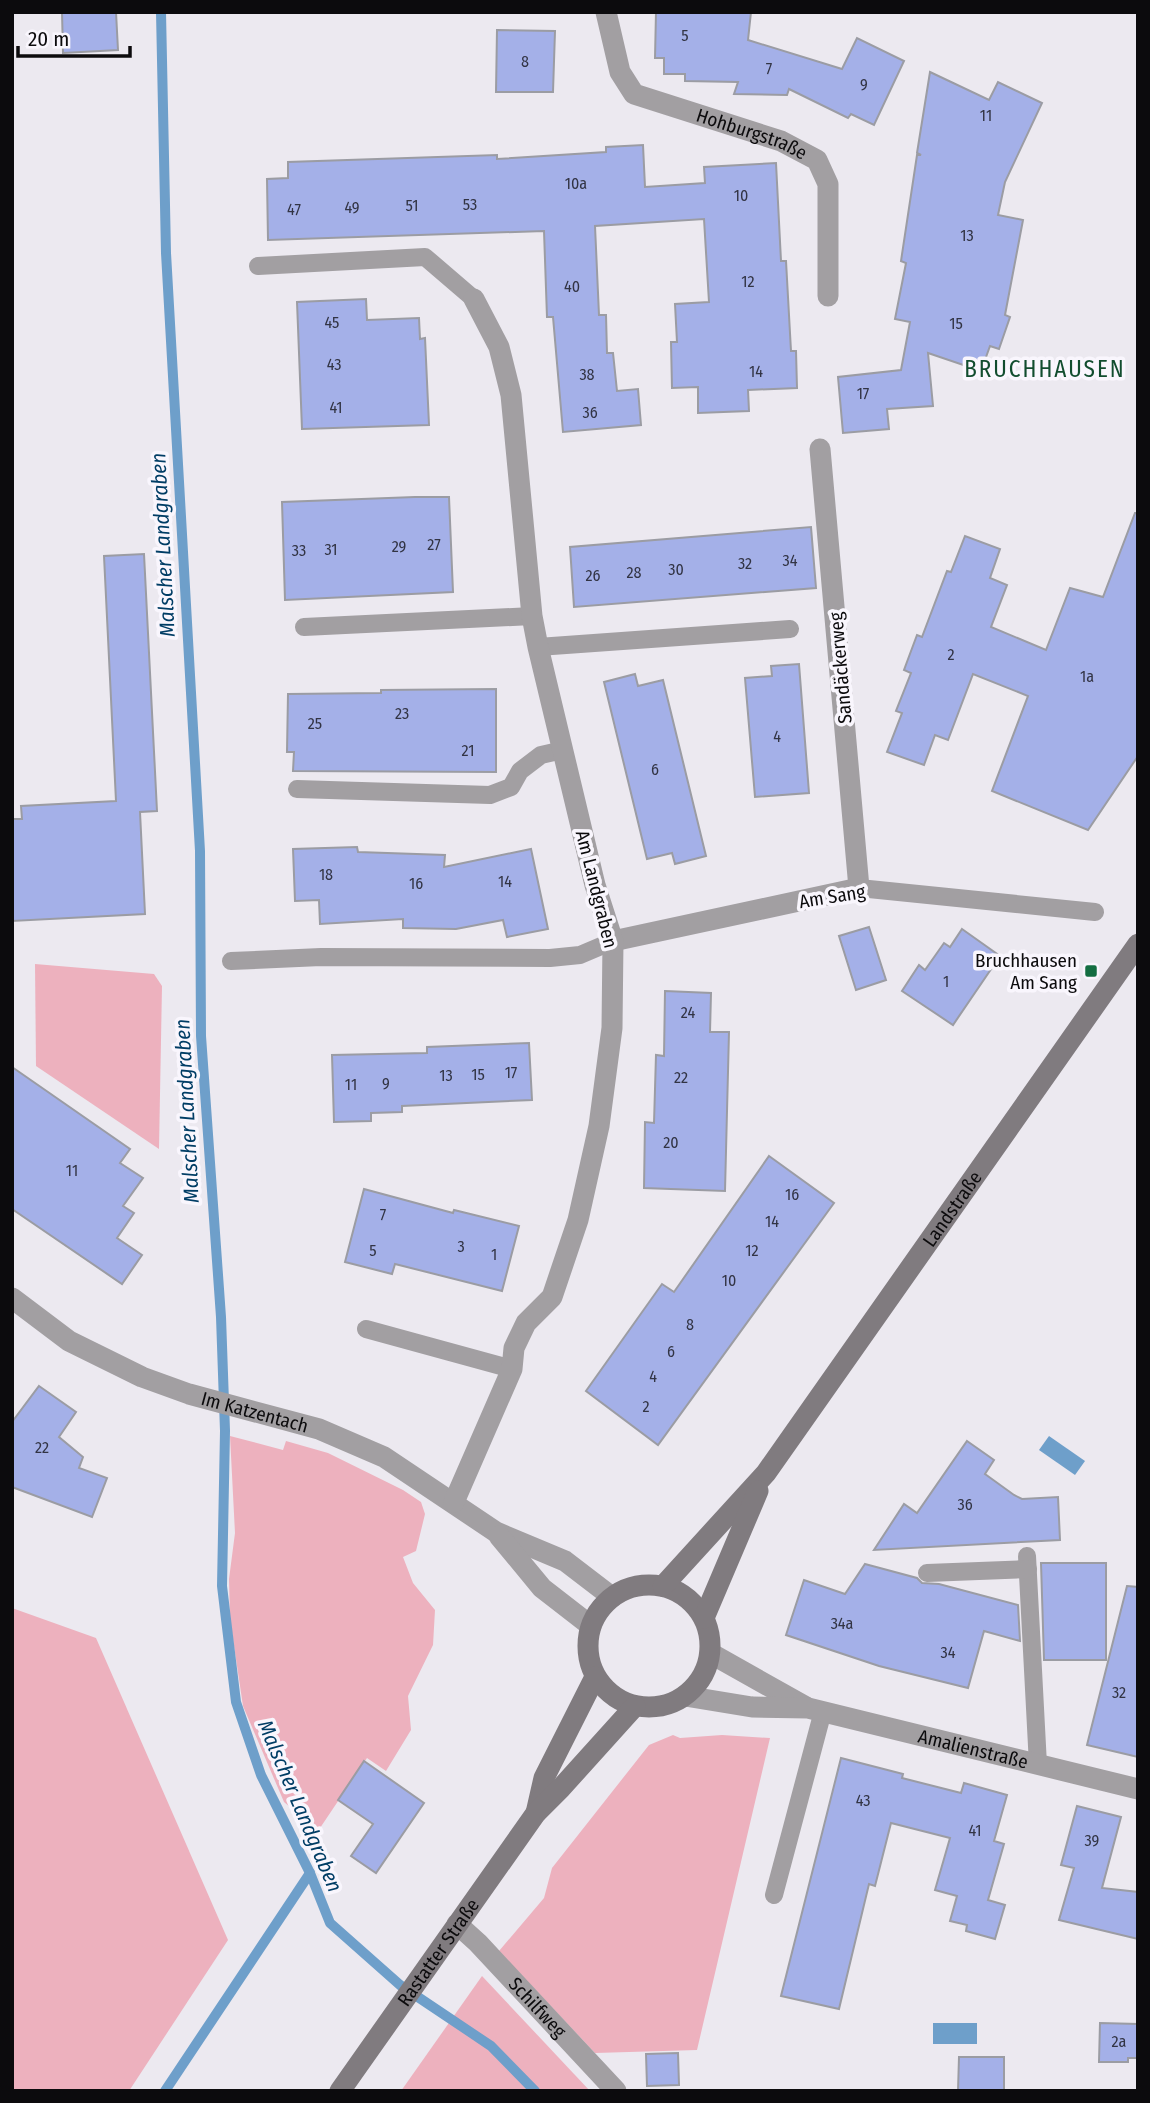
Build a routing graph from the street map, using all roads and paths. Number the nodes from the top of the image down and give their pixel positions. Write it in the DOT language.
graph roads {
  1 [pos="606,12"];
  2 [pos="258,266"];
  3 [pos="828,296"];
  4 [pos="474,299"];
  5 [pos="820,449"];
  6 [pos="533,616"];
  7 [pos="304,627"];
  8 [pos="790,629"];
  9 [pos="538,647"];
  10 [pos="563,750"];
  11 [pos="297,789"];
  12 [pos="859,888"];
  13 [pos="1095,912"];
  14 [pos="613,941"];
  15 [pos="1138,944"];
  16 [pos="231,961"];
  17 [pos="12,1298"];
  18 [pos="366,1329"];
  19 [pos="512,1369"];
  20 [pos="766,1473"];
  21 [pos="454,1502"];
  22 [pos="496,1532"];
  23 [pos="927,1573"];
  24 [pos="663,1586"];
  25 [pos="612,1597"];
  26 [pos="704,1618"];
  27 [pos="591,1626"];
  28 [pos="710,1653"];
  29 [pos="595,1676"];
  30 [pos="685,1696"];
  31 [pos="635,1706"];
  32 [pos="816,1709"];
  33 [pos="1038,1765"];
  34 [pos="1138,1789"];
  35 [pos="536,1813"];
  36 [pos="774,1895"];
  37 [pos="457,1924"];
  38 [pos="340,2091"];
  39 [pos="615,2091"];
  1 -- 3 [label="street, Hohburgstraße"];
  2 -- 4 [label="lane"];
  4 -- 6 [label="street, Am Landgraben"];
  5 -- 12 [label="street, Sandäckerweg"];
  6 -- 7 [label="lane"];
  6 -- 9 [label="street, Am Landgraben"];
  8 -- 9 [label="lane"];
  9 -- 10 [label="street, Am Landgraben"];
  10 -- 11 [label="lane"];
  10 -- 14 [label="street, Am Landgraben"];
  12 -- 13 [label="lane, Am Sang"];
  12 -- 14 [label="street, Am Sang"];
  14 -- 16 [label="lane"];
  14 -- 19 [label="street, Am Landgraben"];
  15 -- 20 [label="street, Landstraße"];
  17 -- 21 [label="street, Im Katzentach"];
  18 -- 19 [label="lane"];
  19 -- 21 [label="street, Am Landgraben"];
  20 -- 24 [label="street, Landstraße"];
  20 -- 26 [label="street, Landstraße"];
  21 -- 22 [label="street, Im Katzentach"];
  22 -- 25 [label="street, Im Katzentach"];
  22 -- 27 [label="street, Im Katzentach"];
  23 -- 33 [label="lane"];
  24 -- 25 [label="street"];
  24 -- 26 [label="street"];
  25 -- 27 [label="street"];
  26 -- 28 [label="street"];
  27 -- 29 [label="street"];
  28 -- 30 [label="street"];
  28 -- 32 [label="street, Amalienstraße"];
  29 -- 31 [label="street"];
  29 -- 35 [label="street, Rastatter Straße"];
  30 -- 31 [label="street"];
  30 -- 32 [label="street, Amalienstraße"];
  31 -- 35 [label="street, Rastatter Straße"];
  32 -- 33 [label="street, Amalienstraße"];
  32 -- 36 [label="lane"];
  33 -- 34 [label="street, Amalienstraße"];
  35 -- 37 [label="street, Rastatter Straße"];
  37 -- 38 [label="street, Rastatter Straße"];
  37 -- 39 [label="street, Schilfweg"];
}
